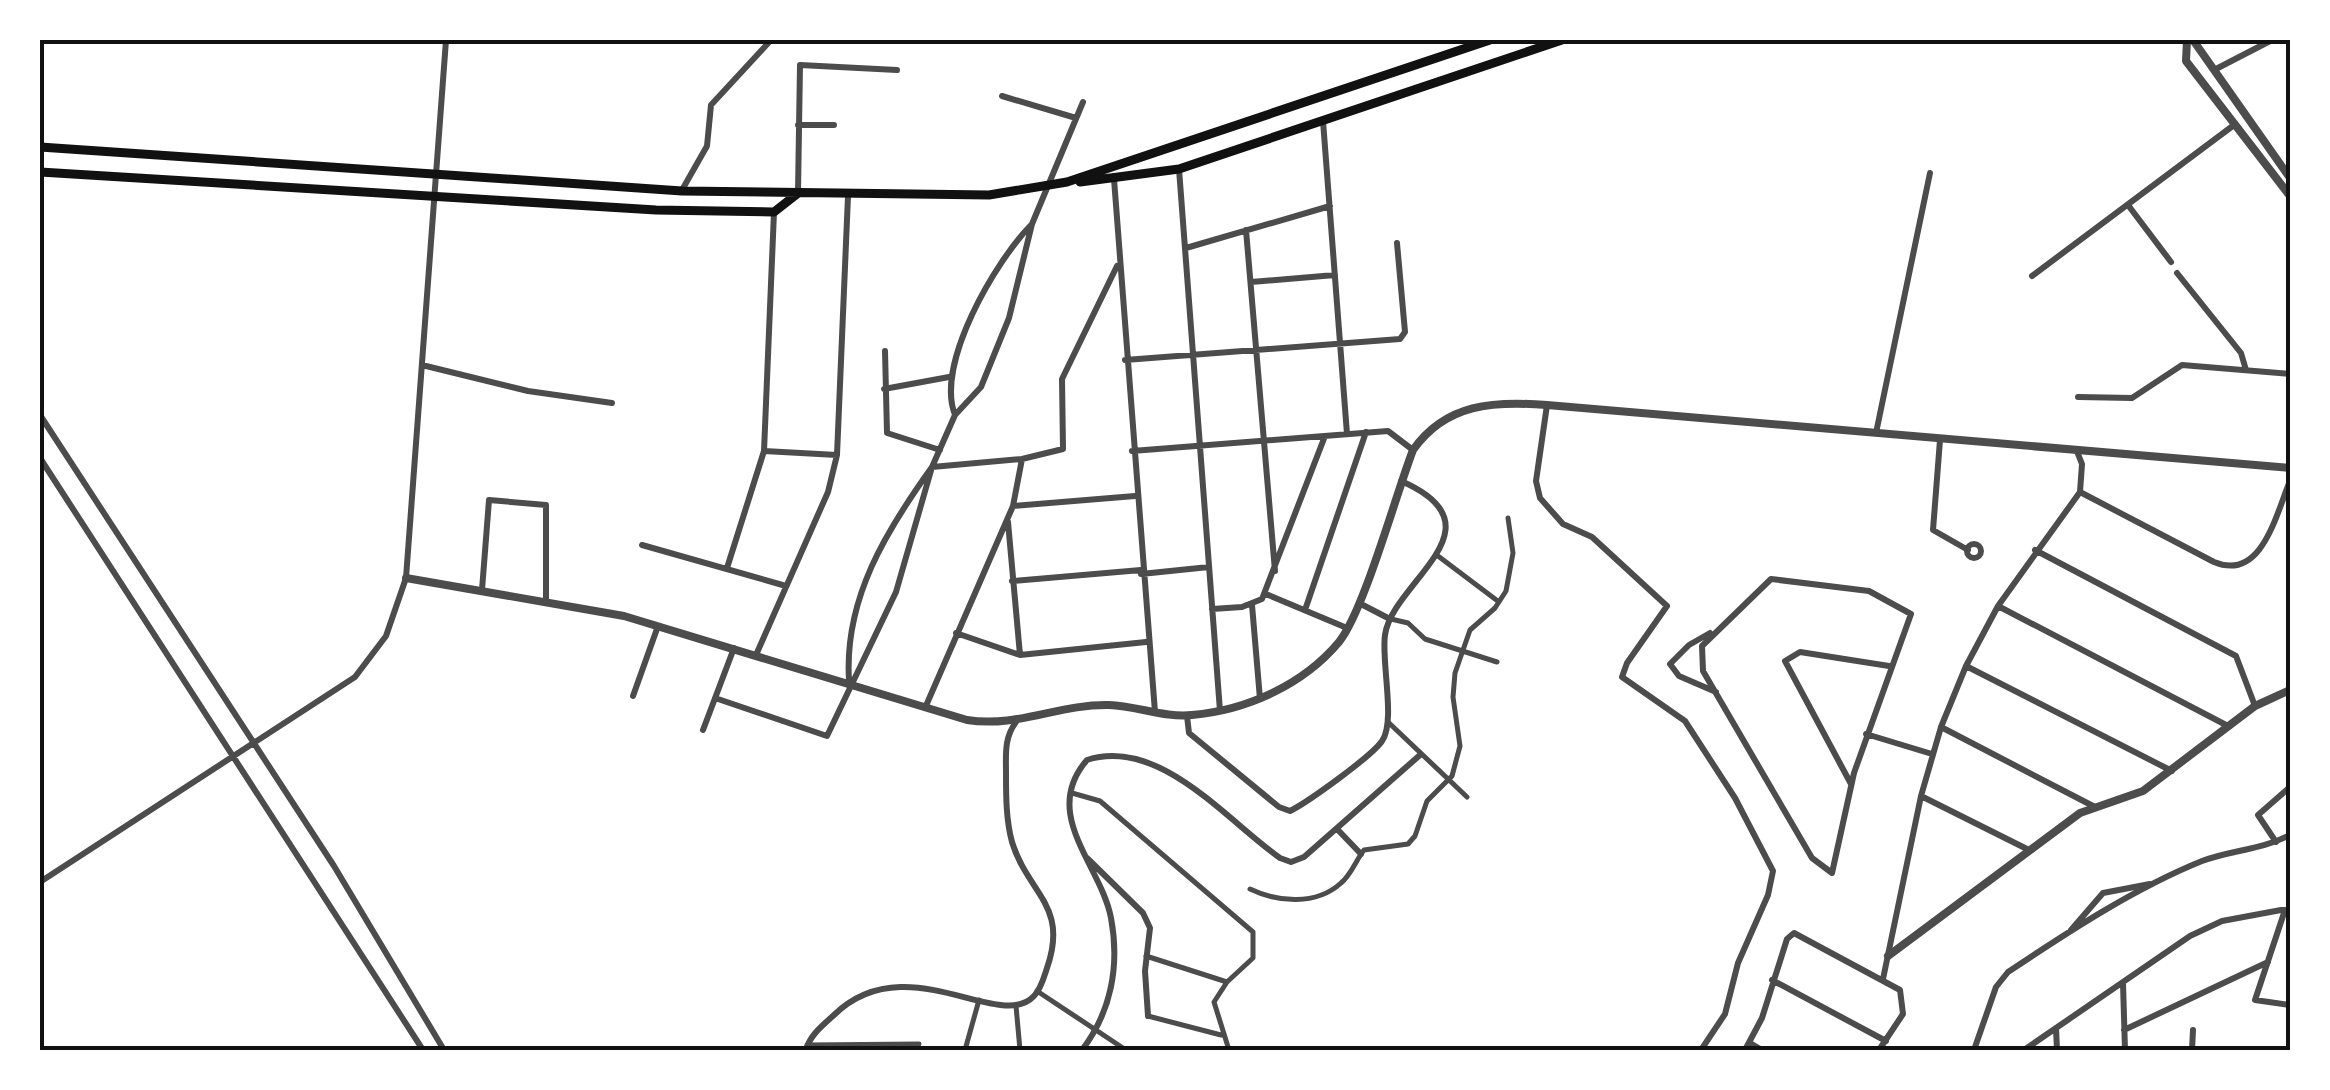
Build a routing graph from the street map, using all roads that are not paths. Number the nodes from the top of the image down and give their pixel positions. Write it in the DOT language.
graph roads {
  1 [pos="446,40"];
  2 [pos="771,40"];
  3 [pos="1490,40"];
  4 [pos="1562,40"];
  5 [pos="2190,40"];
  6 [pos="2272,40"];
  7 [pos="896,70"];
  8 [pos="2214,70"];
  9 [pos="1002,96"];
  10 [pos="1082,102"];
  11 [pos="1076,118"];
  12 [pos="1324,120"];
  13 [pos="2234,124"];
  14 [pos="798,125"];
  15 [pos="834,125"];
  16 [pos="40,146"];
  17 [pos="1179,169"];
  18 [pos="40,172"];
  19 [pos="1930,173"];
  20 [pos="436,177"];
  21 [pos="2290,178"];
  22 [pos="1114,180"];
  23 [pos="1067,182"];
  24 [pos="1047,187"];
  25 [pos="682,191"];
  26 [pos="798,194"];
  27 [pos="848,196"];
  28 [pos="2290,196"];
  29 [pos="434,200"];
  30 [pos="2128,205"];
  31 [pos="1330,206"];
  32 [pos="774,212"];
  33 [pos="1032,224"];
  34 [pos="1246,230"];
  35 [pos="1397,243"];
  36 [pos="1186,248"];
  37 [pos="2171,262"];
  38 [pos="1117,266"];
  39 [pos="2177,273"];
  40 [pos="1335,275"];
  41 [pos="2032,276"];
  42 [pos="1250,282"];
  43 [pos="1256,346"];
  44 [pos="1338,346"];
  45 [pos="885,351"];
  46 [pos="1192,353"];
  47 [pos="1124,360"];
  48 [pos="422,365"];
  49 [pos="2246,370"];
  50 [pos="2290,374"];
  51 [pos="950,377"];
  52 [pos="884,389"];
  53 [pos="2078,397"];
  54 [pos="612,403"];
  55 [pos="1547,404"];
  56 [pos="40,415"];
  57 [pos="955,415"];
  58 [pos="1366,432"];
  59 [pos="1347,434"];
  60 [pos="1876,434"];
  61 [pos="1325,436"];
  62 [pos="1264,440"];
  63 [pos="1940,440"];
  64 [pos="1199,445"];
  65 [pos="940,450"];
  66 [pos="1413,450"];
  67 [pos="2076,450"];
  68 [pos="764,451"];
  69 [pos="1132,451"];
  70 [pos="837,454"];
  71 [pos="40,458"];
  72 [pos="1022,459"];
  73 [pos="932,467"];
  74 [pos="2290,468"];
  75 [pos="2290,480"];
  76 [pos="1401,481"];
  77 [pos="2080,492"];
  78 [pos="1135,496"];
  79 [pos="1013,506"];
  80 [pos="1008,518"];
  81 [pos="1508,518"];
  82 [pos="642,545"];
  83 [pos="1968,550"];
  84 [pos="2035,550"];
  85 [pos="1438,556"];
  86 [pos="1209,567"];
  87 [pos="727,568"];
  88 [pos="1275,571"];
  89 [pos="1141,572"];
  90 [pos="406,578"];
  91 [pos="1012,580"];
  92 [pos="786,586"];
  93 [pos="482,590"];
  94 [pos="1266,594"];
  95 [pos="546,602"];
  96 [pos="1358,602"];
  97 [pos="1499,602"];
  98 [pos="1252,605"];
  99 [pos="1998,606"];
  100 [pos="1212,609"];
  101 [pos="1305,610"];
  102 [pos="1388,618"];
  103 [pos="658,626"];
  104 [pos="1347,628"];
  105 [pos="1712,632"];
  106 [pos="956,633"];
  107 [pos="1146,642"];
  108 [pos="734,648"];
  109 [pos="1462,649"];
  110 [pos="756,655"];
  111 [pos="1020,656"];
  112 [pos="1498,662"];
  113 [pos="1889,666"];
  114 [pos="1966,666"];
  115 [pos="849,682"];
  116 [pos="2290,690"];
  117 [pos="1717,693"];
  118 [pos="633,696"];
  119 [pos="715,698"];
  120 [pos="1260,700"];
  121 [pos="2255,706"];
  122 [pos="925,708"];
  123 [pos="1220,711"];
  124 [pos="1155,712"];
  125 [pos="1188,716"];
  126 [pos="1016,722"];
  127 [pos="1388,722"];
  128 [pos="2228,726"];
  129 [pos="1941,727"];
  130 [pos="703,730"];
  131 [pos="1866,734"];
  132 [pos="253,744"];
  133 [pos="1932,754"];
  134 [pos="235,755"];
  135 [pos="1420,755"];
  136 [pos="2172,771"];
  137 [pos="1450,781"];
  138 [pos="1852,785"];
  139 [pos="2290,787"];
  140 [pos="1072,792"];
  141 [pos="1922,796"];
  142 [pos="1466,797"];
  143 [pos="2095,807"];
  144 [pos="1338,830"];
  145 [pos="2290,835"];
  146 [pos="2276,842"];
  147 [pos="2030,850"];
  148 [pos="1361,854"];
  149 [pos="1087,858"];
  150 [pos="2161,881"];
  151 [pos="40,882"];
  152 [pos="1250,888"];
  153 [pos="2062,938"];
  154 [pos="1146,956"];
  155 [pos="1888,956"];
  156 [pos="2269,961"];
  157 [pos="1883,979"];
  158 [pos="1772,980"];
  159 [pos="1226,982"];
  160 [pos="2123,982"];
  161 [pos="1037,991"];
  162 [pos="979,1000"];
  163 [pos="1016,1006"];
  164 [pos="2290,1006"];
  165 [pos="1148,1016"];
  166 [pos="2056,1026"];
  167 [pos="1098,1030"];
  168 [pos="2124,1030"];
  169 [pos="2193,1030"];
  170 [pos="1222,1035"];
  171 [pos="1886,1040"];
  172 [pos="920,1044"];
  173 [pos="1748,1047"];
  174 [pos="806,1048"];
  175 [pos="423,1050"];
  176 [pos="444,1050"];
  177 [pos="966,1050"];
  178 [pos="1020,1050"];
  179 [pos="1082,1050"];
  180 [pos="1126,1050"];
  181 [pos="1229,1050"];
  182 [pos="1701,1050"];
  183 [pos="1762,1050"];
  184 [pos="1879,1050"];
  185 [pos="1974,1050"];
  186 [pos="2024,1050"];
  187 [pos="2057,1050"];
  188 [pos="2125,1050"];
  189 [pos="2192,1050"];
  1 -- 20 [label="street"];
  2 -- 25 [label="street"];
  3 -- 23 [label="main road"];
  4 -- 12 [label="main road"];
  5 -- 8 [label="street"];
  5 -- 13 [label="street"];
  6 -- 8 [label="street"];
  7 -- 14 [label="street"];
  8 -- 21 [label="street"];
  9 -- 11 [label="street"];
  10 -- 11 [label="street"];
  11 -- 24 [label="street"];
  12 -- 17 [label="main road"];
  12 -- 31 [label="street"];
  13 -- 28 [label="street"];
  13 -- 30 [label="street"];
  14 -- 15 [label="street"];
  14 -- 26 [label="street"];
  16 -- 20 [label="main road"];
  17 -- 22 [label="main road"];
  17 -- 36 [label="street"];
  18 -- 29 [label="main road"];
  19 -- 60 [label="street"];
  20 -- 25 [label="main road"];
  20 -- 29 [label="street"];
  22 -- 23 [label="main road"];
  22 -- 38 [label="street"];
  23 -- 24 [label="main road"];
  24 -- 27 [label="main road"];
  24 -- 33 [label="street"];
  25 -- 26 [label="main road"];
  26 -- 27 [label="main road"];
  26 -- 32 [label="main road"];
  27 -- 70 [label="street"];
  29 -- 32 [label="main road"];
  29 -- 48 [label="street"];
  30 -- 37 [label="street"];
  30 -- 41 [label="street"];
  31 -- 34 [label="street"];
  31 -- 40 [label="street"];
  32 -- 68 [label="street"];
  33 -- 51 [label="street"];
  33 -- 57 [label="street"];
  34 -- 36 [label="street"];
  34 -- 42 [label="street"];
  35 -- 44 [label="street"];
  36 -- 46 [label="street"];
  38 -- 47 [label="street"];
  38 -- 72 [label="street"];
  39 -- 49 [label="street"];
  40 -- 42 [label="street"];
  40 -- 44 [label="street"];
  42 -- 43 [label="street"];
  43 -- 44 [label="street"];
  43 -- 46 [label="street"];
  43 -- 62 [label="street"];
  44 -- 59 [label="street"];
  45 -- 52 [label="street"];
  46 -- 47 [label="street"];
  46 -- 64 [label="street"];
  47 -- 69 [label="street"];
  48 -- 54 [label="street"];
  48 -- 90 [label="street"];
  49 -- 50 [label="street"];
  49 -- 53 [label="street"];
  51 -- 52 [label="street"];
  51 -- 57 [label="street"];
  52 -- 65 [label="street"];
  55 -- 60 [label="street"];
  55 -- 66 [label="street"];
  55 -- 182 [label="street"];
  56 -- 132 [label="street"];
  57 -- 65 [label="street"];
  58 -- 59 [label="street"];
  58 -- 66 [label="street"];
  58 -- 101 [label="street"];
  59 -- 61 [label="street"];
  60 -- 63 [label="street"];
  61 -- 62 [label="street"];
  61 -- 88 [label="street"];
  62 -- 64 [label="street"];
  62 -- 88 [label="street"];
  63 -- 67 [label="street"];
  63 -- 83 [label="street"];
  64 -- 69 [label="street"];
  64 -- 86 [label="street"];
  65 -- 73 [label="street"];
  66 -- 76 [label="street"];
  67 -- 74 [label="street"];
  67 -- 77 [label="street"];
  68 -- 70 [label="street"];
  68 -- 87 [label="street"];
  69 -- 78 [label="street"];
  70 -- 92 [label="street"];
  71 -- 134 [label="street"];
  72 -- 73 [label="street"];
  72 -- 79 [label="street"];
  73 -- 115 [label="street"];
  73 -- 115 [label="street"];
  75 -- 77 [label="street"];
  76 -- 85 [label="street"];
  76 -- 96 [label="street"];
  77 -- 84 [label="street"];
  78 -- 79 [label="street"];
  78 -- 89 [label="street"];
  79 -- 80 [label="street"];
  80 -- 91 [label="street"];
  80 -- 106 [label="street"];
  81 -- 97 [label="street"];
  82 -- 87 [label="street"];
  84 -- 99 [label="street"];
  84 -- 121 [label="street"];
  85 -- 97 [label="street"];
  85 -- 102 [label="street"];
  86 -- 89 [label="street"];
  86 -- 100 [label="street"];
  87 -- 92 [label="street"];
  88 -- 94 [label="street"];
  89 -- 91 [label="street"];
  89 -- 107 [label="street"];
  90 -- 93 [label="street"];
  90 -- 132 [label="street"];
  91 -- 111 [label="street"];
  92 -- 110 [label="street"];
  93 -- 95 [label="street"];
  93 -- 95 [label="street"];
  94 -- 98 [label="street"];
  94 -- 101 [label="street"];
  95 -- 103 [label="street"];
  96 -- 102 [label="street"];
  96 -- 104 [label="street"];
  97 -- 109 [label="street"];
  98 -- 100 [label="street"];
  98 -- 120 [label="street"];
  99 -- 114 [label="street"];
  99 -- 128 [label="street"];
  100 -- 123 [label="street"];
  101 -- 104 [label="street"];
  102 -- 109 [label="street"];
  102 -- 127 [label="street"];
  103 -- 108 [label="street"];
  103 -- 118 [label="street"];
  104 -- 120 [label="street"];
  105 -- 113 [label="street"];
  105 -- 117 [label="street"];
  105 -- 117 [label="street"];
  106 -- 111 [label="street"];
  106 -- 122 [label="street"];
  107 -- 111 [label="street"];
  107 -- 124 [label="street"];
  108 -- 110 [label="street"];
  108 -- 119 [label="street"];
  109 -- 112 [label="street"];
  109 -- 137 [label="street"];
  110 -- 115 [label="street"];
  113 -- 131 [label="street"];
  113 -- 138 [label="street"];
  114 -- 129 [label="street"];
  114 -- 136 [label="street"];
  115 -- 119 [label="street"];
  115 -- 122 [label="street"];
  116 -- 121 [label="street"];
  117 -- 138 [label="street"];
  119 -- 130 [label="street"];
  120 -- 123 [label="street"];
  121 -- 128 [label="street"];
  122 -- 126 [label="street"];
  123 -- 125 [label="street"];
  124 -- 125 [label="street"];
  124 -- 126 [label="street"];
  125 -- 127 [label="street"];
  126 -- 161 [label="street"];
  127 -- 135 [label="street"];
  128 -- 136 [label="street"];
  129 -- 133 [label="street"];
  129 -- 143 [label="street"];
  131 -- 133 [label="street"];
  131 -- 138 [label="street"];
  132 -- 134 [label="street"];
  132 -- 176 [label="street"];
  133 -- 141 [label="street"];
  134 -- 151 [label="street"];
  134 -- 175 [label="street"];
  135 -- 137 [label="street"];
  135 -- 144 [label="street"];
  136 -- 143 [label="street"];
  137 -- 142 [label="street"];
  137 -- 148 [label="street"];
  139 -- 146 [label="street"];
  140 -- 144 [label="street"];
  140 -- 149 [label="street"];
  140 -- 159 [label="street"];
  141 -- 147 [label="street"];
  141 -- 155 [label="street"];
  143 -- 147 [label="street"];
  144 -- 148 [label="street"];
  145 -- 146 [label="street"];
  146 -- 150 [label="street"];
  147 -- 155 [label="street"];
  148 -- 152 [label="street"];
  149 -- 154 [label="street"];
  149 -- 167 [label="street"];
  150 -- 153 [label="street"];
  150 -- 153 [label="street"];
  153 -- 185 [label="street"];
  154 -- 159 [label="street"];
  154 -- 165 [label="street"];
  155 -- 157 [label="street"];
  156 -- 160 [label="street"];
  156 -- 164 [label="street"];
  156 -- 168 [label="street"];
  157 -- 158 [label="street"];
  157 -- 171 [label="street"];
  158 -- 171 [label="street"];
  158 -- 173 [label="street"];
  159 -- 170 [label="street"];
  160 -- 166 [label="street"];
  160 -- 168 [label="street"];
  161 -- 163 [label="street"];
  161 -- 167 [label="street"];
  162 -- 163 [label="street"];
  162 -- 174 [label="street"];
  162 -- 177 [label="street"];
  163 -- 178 [label="street"];
  165 -- 170 [label="street"];
  166 -- 186 [label="street"];
  166 -- 187 [label="street"];
  167 -- 179 [label="street"];
  167 -- 180 [label="street"];
  168 -- 188 [label="street"];
  169 -- 189 [label="street"];
  170 -- 181 [label="street"];
  171 -- 184 [label="street"];
  172 -- 174 [label="street"];
  173 -- 183 [label="street"];
}
